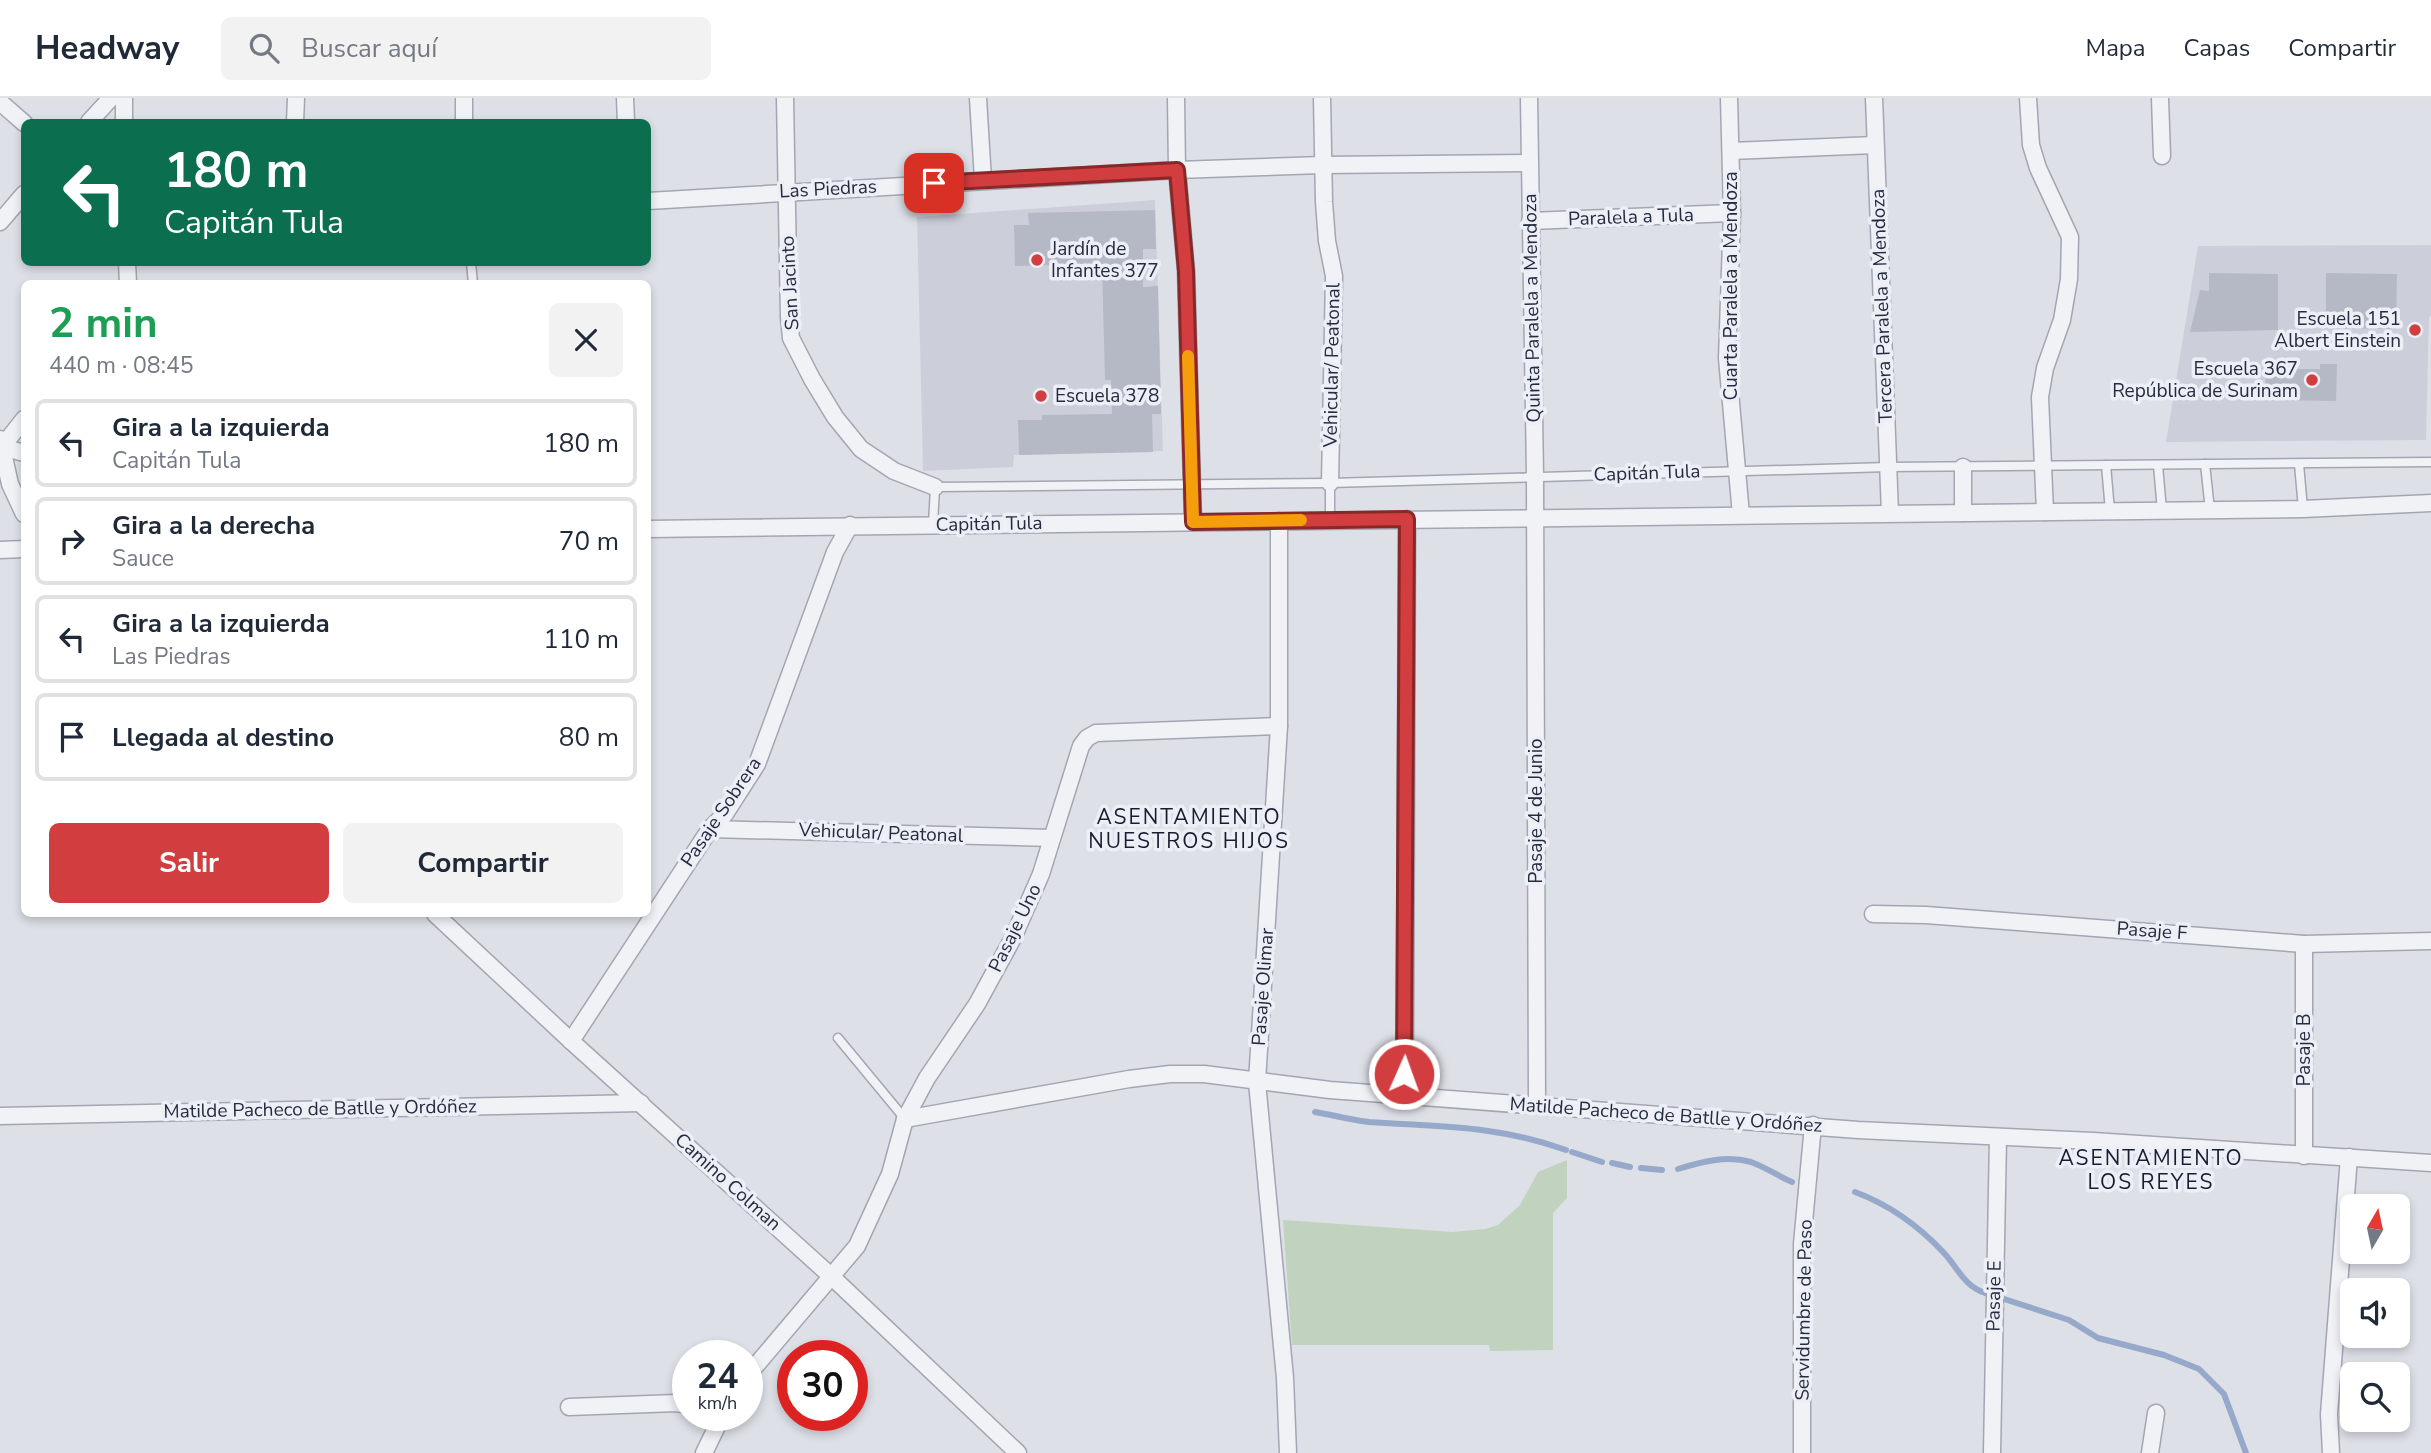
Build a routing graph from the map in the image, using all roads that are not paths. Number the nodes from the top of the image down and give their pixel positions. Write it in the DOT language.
graph roads {
  1 [pos="111,98"];
  2 [pos="124,98"];
  3 [pos="296,98"];
  4 [pos="464,98"];
  5 [pos="625,98"];
  6 [pos="785,98"];
  7 [pos="978,98"];
  8 [pos="1176,98"];
  9 [pos="1322,98"];
  10 [pos="1530,98"];
  11 [pos="1729,98"];
  12 [pos="1874,98"];
  13 [pos="2028,98"];
  14 [pos="2160,98"];
  15 [pos="0,102"];
  16 [pos="92,119"];
  17 [pos="124,119"];
  18 [pos="295,119"];
  19 [pos="464,119"];
  20 [pos="626,119"];
  21 [pos="21,120"];
  22 [pos="1875,145"];
  23 [pos="1731,151"];
  24 [pos="2162,156"];
  25 [pos="1530,163"];
  26 [pos="1322,165"];
  27 [pos="1177,170"];
  28 [pos="984,180"];
  29 [pos="786,191"];
  30 [pos="21,198"];
  31 [pos="651,201"];
  32 [pos="1732,213"];
  33 [pos="1530,221"];
  34 [pos="0,222"];
  35 [pos="21,422"];
  36 [pos="1,443"];
  37 [pos="21,452"];
  38 [pos="2431,463"];
  39 [pos="2205,464"];
  40 [pos="2299,464"];
  41 [pos="2106,465"];
  42 [pos="2158,465"];
  43 [pos="2043,466"];
  44 [pos="1888,467"];
  45 [pos="1964,467"];
  46 [pos="1737,470"];
  47 [pos="1535,476"];
  48 [pos="1330,483"];
  49 [pos="1192,485"];
  50 [pos="935,487"];
  51 [pos="2431,503"];
  52 [pos="21,508"];
  53 [pos="2303,509"];
  54 [pos="2162,510"];
  55 [pos="2210,510"];
  56 [pos="2110,511"];
  57 [pos="2045,512"];
  58 [pos="1890,513"];
  59 [pos="1963,513"];
  60 [pos="1741,515"];
  61 [pos="1535,517"];
  62 [pos="1407,519"];
  63 [pos="1279,520"];
  64 [pos="1330,520"];
  65 [pos="1193,522"];
  66 [pos="933,525"];
  67 [pos="850,526"];
  68 [pos="651,529"];
  69 [pos="21,549"];
  70 [pos="0,550"];
  71 [pos="1279,726"];
  72 [pos="710,828"];
  73 [pos="1052,838"];
  74 [pos="1873,914"];
  75 [pos="438,917"];
  76 [pos="2431,941"];
  77 [pos="2304,944"];
  78 [pos="838,1038"];
  79 [pos="571,1041"];
  80 [pos="1257,1082"];
  81 [pos="1403,1095"];
  82 [pos="641,1103"];
  83 [pos="1538,1105"];
  84 [pos="0,1116"];
  85 [pos="905,1119"];
  86 [pos="1813,1125"];
  87 [pos="1998,1138"];
  88 [pos="2304,1156"];
  89 [pos="2349,1157"];
  90 [pos="2431,1163"];
  91 [pos="832,1277"];
  92 [pos="763,1357"];
  93 [pos="672,1403"];
  94 [pos="569,1407"];
  95 [pos="2156,1413"];
  96 [pos="715,1431"];
  97 [pos="704,1453"];
  98 [pos="1018,1453"];
  99 [pos="1288,1453"];
  100 [pos="1802,1453"];
  101 [pos="1992,1453"];
  102 [pos="2150,1453"];
  103 [pos="2331,1453"];
  1 -- 16 [label="street"];
  2 -- 17 [label="street"];
  3 -- 18 [label="street"];
  4 -- 19 [label="street"];
  5 -- 20 [label="street"];
  6 -- 29 [label="street, San Jacinto"];
  7 -- 28 [label="street"];
  8 -- 27 [label="street"];
  9 -- 26 [label="street, Vehicular/ Peatonal"];
  10 -- 25 [label="street, Quinta Paralela a Mendoza"];
  11 -- 23 [label="street, Cuarta Paralela a Mendoza"];
  12 -- 22 [label="street, Tercera Paralela a Mendoza"];
  13 -- 43 [label="street"];
  14 -- 24 [label="street"];
  15 -- 21 [label="street"];
  22 -- 23 [label="street"];
  22 -- 44 [label="street, Tercera Paralela a Mendoza"];
  23 -- 32 [label="street, Cuarta Paralela a Mendoza"];
  25 -- 26 [label="street"];
  25 -- 33 [label="street, Quinta Paralela a Mendoza"];
  26 -- 27 [label="street"];
  26 -- 48 [label="street, Vehicular/ Peatonal"];
  27 -- 28 [label="street, Las Piedras"];
  27 -- 49 [label="street"];
  28 -- 29 [label="street, Las Piedras"];
  29 -- 31 [label="street, Las Piedras"];
  29 -- 50 [label="street, San Jacinto"];
  30 -- 34 [label="street"];
  32 -- 33 [label="street, Paralela a Tula"];
  32 -- 46 [label="street, Cuarta Paralela a Mendoza"];
  33 -- 47 [label="street, Quinta Paralela a Mendoza"];
  35 -- 36 [label="street"];
  36 -- 37 [label="street"];
  36 -- 52 [label="street"];
  38 -- 40 [label="lane, Capitán Tula"];
  39 -- 40 [label="lane, Capitán Tula"];
  39 -- 42 [label="lane, Capitán Tula"];
  39 -- 55 [label="lane"];
  40 -- 53 [label="lane"];
  41 -- 42 [label="lane, Capitán Tula"];
  41 -- 43 [label="lane, Capitán Tula"];
  41 -- 56 [label="lane"];
  42 -- 54 [label="lane"];
  43 -- 45 [label="lane, Capitán Tula"];
  43 -- 57 [label="street"];
  44 -- 45 [label="lane, Capitán Tula"];
  44 -- 46 [label="lane, Capitán Tula"];
  44 -- 58 [label="street, Tercera Paralela a Mendoza"];
  45 -- 59 [label="street"];
  46 -- 47 [label="lane, Capitán Tula"];
  46 -- 60 [label="street, Cuarta Paralela a Mendoza"];
  47 -- 48 [label="lane, Capitán Tula"];
  47 -- 61 [label="street, Quinta Paralela a Mendoza"];
  48 -- 49 [label="lane, Capitán Tula"];
  48 -- 64 [label="lane"];
  49 -- 50 [label="lane, Capitán Tula"];
  49 -- 65 [label="street"];
  50 -- 66 [label="lane"];
  51 -- 53 [label="street, Capitán Tula"];
  53 -- 55 [label="street, Capitán Tula"];
  54 -- 55 [label="street, Capitán Tula"];
  54 -- 56 [label="street, Capitán Tula"];
  56 -- 57 [label="street, Capitán Tula"];
  57 -- 59 [label="street, Capitán Tula"];
  58 -- 59 [label="street, Capitán Tula"];
  58 -- 60 [label="street, Capitán Tula"];
  60 -- 61 [label="street, Capitán Tula"];
  61 -- 62 [label="street, Capitán Tula"];
  61 -- 83 [label="street, Pasaje 4 de Junio"];
  62 -- 64 [label="street, Capitán Tula"];
  62 -- 81 [label="street"];
  63 -- 64 [label="street, Capitán Tula"];
  63 -- 65 [label="street, Capitán Tula"];
  63 -- 71 [label="street, Pasaje Olimar"];
  65 -- 66 [label="street, Capitán Tula"];
  66 -- 67 [label="street, Capitán Tula"];
  67 -- 68 [label="street, Capitán Tula"];
  67 -- 72 [label="street, Pasaje Sobrera"];
  69 -- 70 [label="street"];
  71 -- 73 [label="street, Pasaje Uno"];
  71 -- 80 [label="street, Pasaje Olimar"];
  72 -- 73 [label="street, Vehicular/ Peatonal"];
  72 -- 79 [label="street, Pasaje Sobrera"];
  73 -- 85 [label="street, Pasaje Uno"];
  74 -- 77 [label="street, Pasaje F"];
  75 -- 79 [label="street, Camino Colman"];
  76 -- 77 [label="street, Pasaje F"];
  77 -- 88 [label="street, Pasaje B"];
  78 -- 85 [label="lane"];
  79 -- 82 [label="street, Camino Colman"];
  80 -- 81 [label="street, Matilde Pacheco de Batlle y Ordóñez"];
  80 -- 85 [label="street, Matilde Pacheco de Batlle y Ordóñez"];
  80 -- 99 [label="street, Pasaje Olimar"];
  81 -- 83 [label="street, Matilde Pacheco de Batlle y Ordóñez"];
  82 -- 84 [label="street, Matilde Pacheco de Batlle y Ordóñez"];
  82 -- 91 [label="street, Camino Colman"];
  83 -- 86 [label="street, Matilde Pacheco de Batlle y Ordóñez"];
  85 -- 91 [label="street, Pasaje Uno"];
  86 -- 87 [label="street, Matilde Pacheco de Batlle y Ordóñez"];
  86 -- 100 [label="street, Servidumbre de Paso"];
  87 -- 88 [label="street, Matilde Pacheco de Batlle y Ordóñez"];
  87 -- 101 [label="street, Pasaje E"];
  88 -- 89 [label="street, Matilde Pacheco de Batlle y Ordóñez"];
  89 -- 90 [label="street, Matilde Pacheco de Batlle y Ordóñez"];
  89 -- 103 [label="street"];
  91 -- 92 [label="street, Pasaje Uno"];
  91 -- 98 [label="street, Camino Colman"];
  93 -- 94 [label="street"];
  95 -- 102 [label="street"];
  96 -- 97 [label="street"];
}
